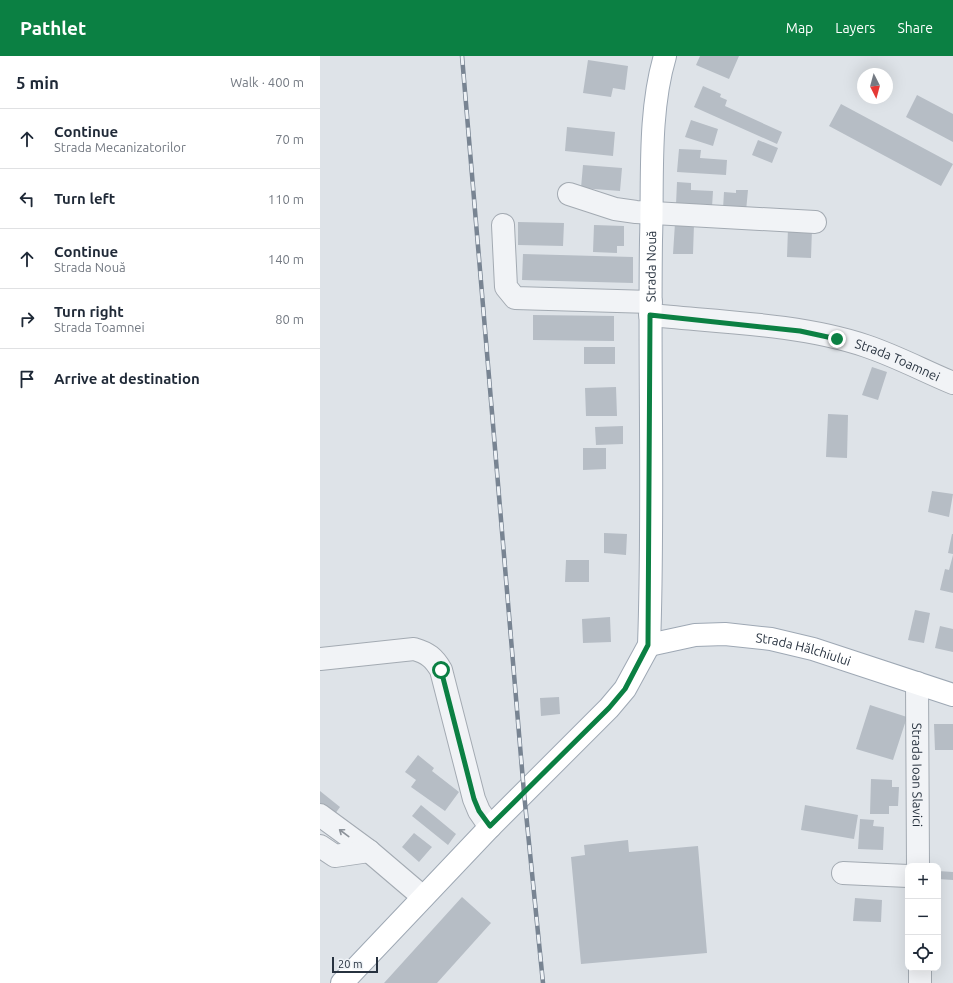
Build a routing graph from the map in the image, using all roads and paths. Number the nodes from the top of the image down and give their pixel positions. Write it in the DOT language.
graph roads {
  1 [pos="665,56"];
  2 [pos="569,194"];
  3 [pos="652,213"];
  4 [pos="815,222"];
  5 [pos="503,225"];
  6 [pos="650,309"];
  7 [pos="953,383"];
  8 [pos="648,645"];
  9 [pos="320,659"];
  10 [pos="917,683"];
  11 [pos="953,695"];
  12 [pos="320,815"];
  13 [pos="490,826"];
  14 [pos="320,846"];
  15 [pos="369,851"];
  16 [pos="918,863"];
  17 [pos="843,873"];
  18 [pos="905,876"];
  19 [pos="423,897"];
  20 [pos="920,971"];
  21 [pos="342,983"];
  22 [pos="920,983"];
  1 -- 3 [label="main road, Strada Nouă"];
  2 -- 3 [label="street"];
  3 -- 4 [label="street"];
  3 -- 6 [label="main road, Strada Nouă"];
  5 -- 6 [label="street, Strada Toamnei"];
  6 -- 7 [label="street, Strada Toamnei"];
  6 -- 8 [label="main road, Strada Nouă"];
  8 -- 10 [label="main road, Strada Hălchiului"];
  8 -- 13 [label="main road"];
  9 -- 13 [label="street"];
  10 -- 11 [label="main road, Strada Hălchiului"];
  10 -- 16 [label="street, Strada Ioan Slavici"];
  15 -- 12 [label="street, one-way"];
  13 -- 19 [label="main road"];
  14 -- 15 [label="street"];
  15 -- 19 [label="street"];
  17 -- 18 [label="street"];
  19 -- 21 [label="main road"];
  20 -- 22 [label="street"];
}
